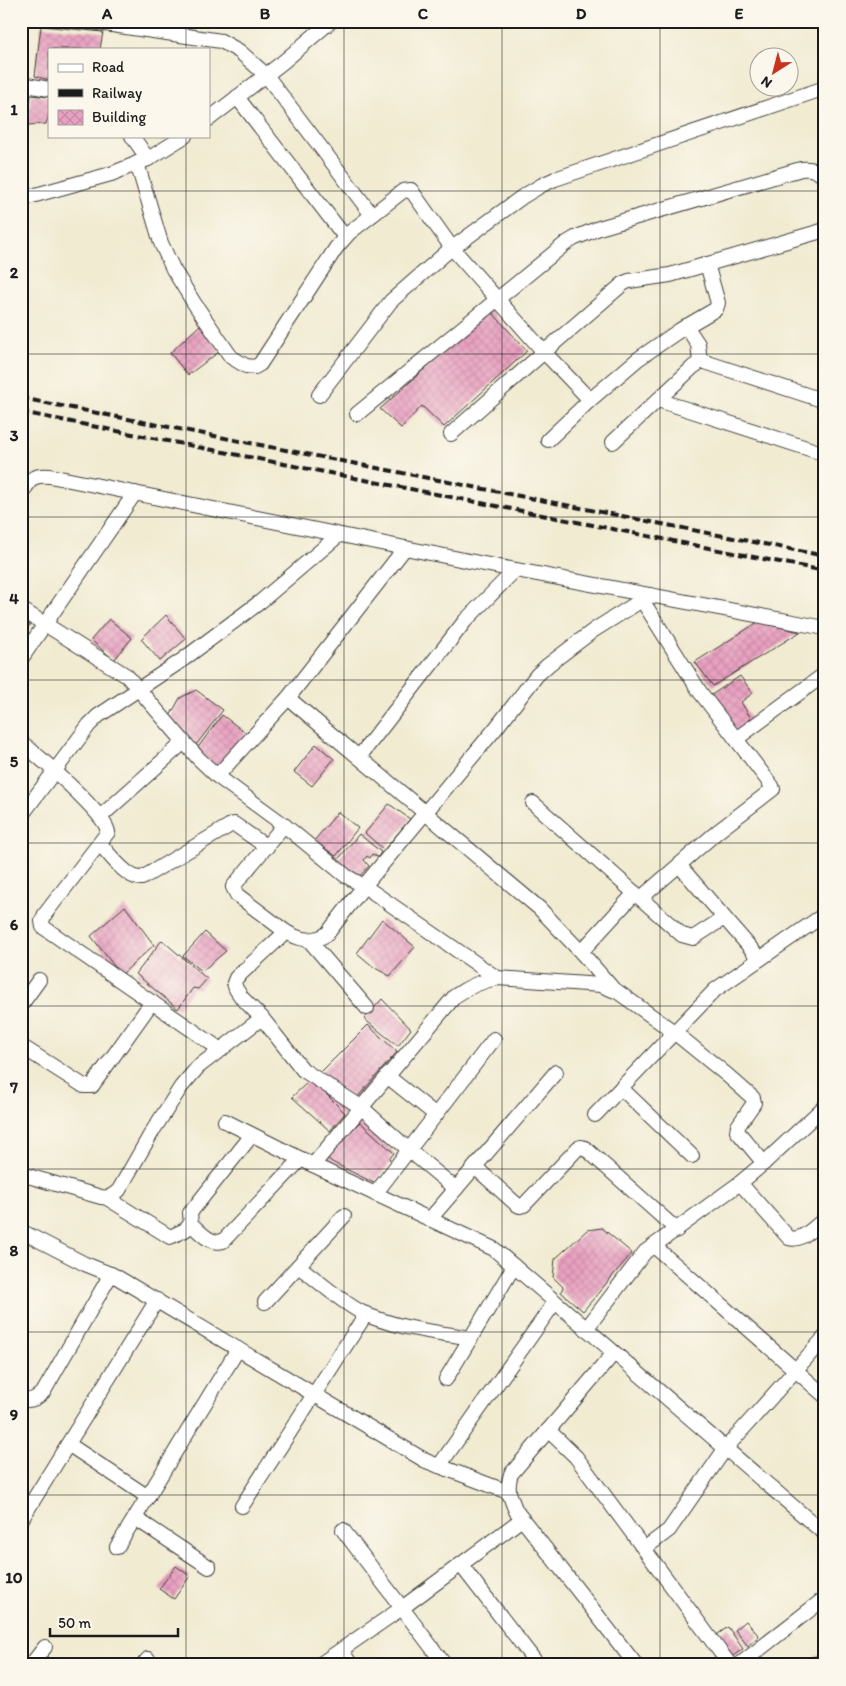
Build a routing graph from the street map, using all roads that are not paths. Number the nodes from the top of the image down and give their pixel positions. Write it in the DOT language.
graph roads {
  1 [pos="85,21"];
  2 [pos="331,21"];
  3 [pos="266,75"];
  4 [pos="21,84"];
  5 [pos="825,88"];
  6 [pos="48,89"];
  7 [pos="237,97"];
  8 [pos="210,118"];
  9 [pos="133,138"];
  10 [pos="182,138"];
  11 [pos="142,161"];
  12 [pos="825,178"];
  13 [pos="21,199"];
  14 [pos="372,215"];
  15 [pos="825,230"];
  16 [pos="345,237"];
  17 [pos="452,248"];
  18 [pos="707,264"];
  19 [pos="497,299"];
  20 [pos="686,326"];
  21 [pos="544,352"];
  22 [pos="700,362"];
  23 [pos="319,394"];
  24 [pos="590,400"];
  25 [pos="658,400"];
  26 [pos="822,400"];
  27 [pos="357,414"];
  28 [pos="451,434"];
  29 [pos="548,440"];
  30 [pos="613,442"];
  31 [pos="825,454"];
  32 [pos="27,475"];
  33 [pos="136,493"];
  34 [pos="21,494"];
  35 [pos="339,535"];
  36 [pos="405,548"];
  37 [pos="515,570"];
  38 [pos="646,598"];
  39 [pos="21,609"];
  40 [pos="45,625"];
  41 [pos="825,628"];
  42 [pos="21,659"];
  43 [pos="825,674"];
  44 [pos="137,689"];
  45 [pos="288,698"];
  46 [pos="736,739"];
  47 [pos="21,742"];
  48 [pos="184,742"];
  49 [pos="359,757"];
  50 [pos="55,771"];
  51 [pos="217,776"];
  52 [pos="534,803"];
  53 [pos="426,813"];
  54 [pos="21,816"];
  55 [pos="100,817"];
  56 [pos="284,825"];
  57 [pos="100,844"];
  58 [pos="267,847"];
  59 [pos="679,865"];
  60 [pos="364,886"];
  61 [pos="638,896"];
  62 [pos="825,914"];
  63 [pos="724,918"];
  64 [pos="286,932"];
  65 [pos="309,940"];
  66 [pos="581,952"];
  67 [pos="760,960"];
  68 [pos="497,978"];
  69 [pos="39,980"];
  70 [pos="615,991"];
  71 [pos="152,1002"];
  72 [pos="21,1005"];
  73 [pos="366,1008"];
  74 [pos="262,1018"];
  75 [pos="674,1032"];
  76 [pos="494,1039"];
  77 [pos="21,1046"];
  78 [pos="222,1050"];
  79 [pos="556,1072"];
  80 [pos="387,1076"];
  81 [pos="621,1088"];
  82 [pos="825,1106"];
  83 [pos="361,1107"];
  84 [pos="436,1115"];
  85 [pos="595,1115"];
  86 [pos="226,1121"];
  87 [pos="252,1135"];
  88 [pos="409,1150"];
  89 [pos="692,1156"];
  90 [pos="307,1162"];
  91 [pos="764,1163"];
  92 [pos="475,1167"];
  93 [pos="21,1174"];
  94 [pos="740,1183"];
  95 [pos="456,1189"];
  96 [pos="375,1194"];
  97 [pos="107,1198"];
  98 [pos="344,1216"];
  99 [pos="430,1219"];
  100 [pos="825,1219"];
  101 [pos="191,1224"];
  102 [pos="677,1230"];
  103 [pos="21,1231"];
  104 [pos="654,1246"];
  105 [pos="298,1266"];
  106 [pos="514,1266"];
  107 [pos="111,1274"];
  108 [pos="157,1300"];
  109 [pos="265,1302"];
  110 [pos="555,1302"];
  111 [pos="366,1314"];
  112 [pos="586,1329"];
  113 [pos="825,1337"];
  114 [pos="471,1338"];
  115 [pos="238,1349"];
  116 [pos="614,1353"];
  117 [pos="794,1370"];
  118 [pos="446,1379"];
  119 [pos="314,1395"];
  120 [pos="825,1396"];
  121 [pos="21,1399"];
  122 [pos="548,1430"];
  123 [pos="68,1444"];
  124 [pos="725,1449"];
  125 [pos="438,1466"];
  126 [pos="508,1492"];
  127 [pos="148,1497"];
  128 [pos="242,1506"];
  129 [pos="135,1518"];
  130 [pos="522,1519"];
  131 [pos="21,1520"];
  132 [pos="343,1530"];
  133 [pos="825,1534"];
  134 [pos="117,1547"];
  135 [pos="644,1549"];
  136 [pos="461,1564"];
  137 [pos="209,1567"];
  138 [pos="825,1598"];
  139 [pos="402,1608"];
  140 [pos="46,1647"];
  141 [pos="341,1650"];
  142 [pos="31,1665"];
  143 [pos="319,1665"];
  144 [pos="351,1665"];
  145 [pos="444,1665"];
  146 [pos="538,1665"];
  147 [pos="636,1665"];
  148 [pos="730,1665"];
  149 [pos="739,1665"];
  1 -- 3 [label="street"];
  2 -- 3 [label="street"];
  3 -- 7 [label="street"];
  3 -- 14 [label="street"];
  4 -- 6 [label="street"];
  5 -- 17 [label="street"];
  7 -- 8 [label="street"];
  7 -- 16 [label="street"];
  9 -- 11 [label="street"];
  10 -- 11 [label="street"];
  11 -- 13 [label="street"];
  11 -- 16 [label="street"];
  12 -- 19 [label="street"];
  14 -- 16 [label="street"];
  14 -- 17 [label="street"];
  15 -- 18 [label="street"];
  17 -- 19 [label="street"];
  17 -- 23 [label="street"];
  18 -- 20 [label="street"];
  18 -- 21 [label="street"];
  19 -- 21 [label="street"];
  19 -- 27 [label="street"];
  20 -- 22 [label="street"];
  20 -- 24 [label="street"];
  21 -- 24 [label="street"];
  21 -- 28 [label="street"];
  22 -- 25 [label="street"];
  22 -- 26 [label="street"];
  24 -- 29 [label="street"];
  25 -- 30 [label="street"];
  25 -- 31 [label="street"];
  32 -- 33 [label="street"];
  32 -- 34 [label="street"];
  33 -- 35 [label="street"];
  33 -- 40 [label="street"];
  35 -- 36 [label="street"];
  35 -- 44 [label="street"];
  36 -- 37 [label="street"];
  36 -- 45 [label="street"];
  37 -- 38 [label="street"];
  37 -- 49 [label="street"];
  38 -- 41 [label="street"];
  38 -- 46 [label="street"];
  38 -- 53 [label="street"];
  39 -- 40 [label="street"];
  40 -- 42 [label="street"];
  40 -- 44 [label="street"];
  43 -- 46 [label="street"];
  44 -- 48 [label="street"];
  44 -- 50 [label="street"];
  45 -- 49 [label="street"];
  45 -- 51 [label="street"];
  46 -- 59 [label="street"];
  47 -- 50 [label="street"];
  48 -- 51 [label="street"];
  48 -- 55 [label="street"];
  49 -- 53 [label="street"];
  50 -- 54 [label="street"];
  50 -- 55 [label="street"];
  51 -- 56 [label="street"];
  52 -- 61 [label="street"];
  53 -- 60 [label="street"];
  53 -- 66 [label="street"];
  55 -- 57 [label="street"];
  56 -- 58 [label="street"];
  56 -- 60 [label="street"];
  57 -- 58 [label="street"];
  57 -- 71 [label="street"];
  58 -- 64 [label="street"];
  59 -- 61 [label="street"];
  59 -- 63 [label="street"];
  60 -- 65 [label="street"];
  60 -- 68 [label="street"];
  61 -- 63 [label="street"];
  61 -- 66 [label="street"];
  62 -- 67 [label="street"];
  63 -- 67 [label="street"];
  64 -- 65 [label="street"];
  64 -- 74 [label="street"];
  65 -- 73 [label="street"];
  66 -- 70 [label="street"];
  67 -- 75 [label="street"];
  68 -- 70 [label="street"];
  68 -- 80 [label="street"];
  69 -- 72 [label="street"];
  70 -- 75 [label="street"];
  71 -- 77 [label="street"];
  71 -- 78 [label="street"];
  74 -- 78 [label="street"];
  74 -- 83 [label="street"];
  75 -- 81 [label="street"];
  75 -- 91 [label="street"];
  76 -- 84 [label="street"];
  78 -- 97 [label="street"];
  79 -- 92 [label="street"];
  80 -- 83 [label="street"];
  80 -- 84 [label="street"];
  81 -- 85 [label="street"];
  81 -- 89 [label="street"];
  82 -- 91 [label="street"];
  83 -- 88 [label="street"];
  83 -- 90 [label="street"];
  84 -- 88 [label="street"];
  86 -- 87 [label="street"];
  87 -- 90 [label="street"];
  87 -- 101 [label="street"];
  88 -- 95 [label="street"];
  88 -- 96 [label="street"];
  90 -- 96 [label="street"];
  90 -- 101 [label="street"];
  91 -- 94 [label="street"];
  92 -- 95 [label="street"];
  92 -- 102 [label="street"];
  93 -- 97 [label="street"];
  94 -- 100 [label="street"];
  94 -- 102 [label="street"];
  95 -- 99 [label="street"];
  96 -- 99 [label="street"];
  97 -- 101 [label="street"];
  98 -- 105 [label="street"];
  99 -- 106 [label="street"];
  102 -- 104 [label="street"];
  103 -- 107 [label="street"];
  104 -- 112 [label="street"];
  104 -- 117 [label="street"];
  105 -- 109 [label="street"];
  105 -- 111 [label="street"];
  106 -- 110 [label="street"];
  106 -- 114 [label="street"];
  107 -- 108 [label="street"];
  107 -- 121 [label="street"];
  108 -- 115 [label="street"];
  108 -- 123 [label="street"];
  110 -- 112 [label="street"];
  110 -- 125 [label="street"];
  111 -- 114 [label="street"];
  111 -- 119 [label="street"];
  112 -- 116 [label="street"];
  113 -- 117 [label="street"];
  114 -- 118 [label="street"];
  115 -- 119 [label="street"];
  115 -- 127 [label="street"];
  116 -- 122 [label="street"];
  116 -- 124 [label="street"];
  117 -- 120 [label="street"];
  117 -- 124 [label="street"];
  119 -- 125 [label="street"];
  119 -- 128 [label="street"];
  122 -- 126 [label="street"];
  122 -- 135 [label="street"];
  123 -- 127 [label="street"];
  123 -- 131 [label="street"];
  124 -- 133 [label="street"];
  124 -- 135 [label="street"];
  125 -- 126 [label="street"];
  126 -- 130 [label="street"];
  127 -- 129 [label="street"];
  129 -- 134 [label="street"];
  129 -- 137 [label="street"];
  130 -- 136 [label="street"];
  130 -- 147 [label="street"];
  132 -- 139 [label="street"];
  135 -- 148 [label="street"];
  136 -- 139 [label="street"];
  136 -- 146 [label="street"];
  138 -- 149 [label="street"];
  139 -- 141 [label="street"];
  139 -- 145 [label="street"];
  140 -- 142 [label="street"];
  141 -- 143 [label="street"];
  141 -- 144 [label="street"];
}
